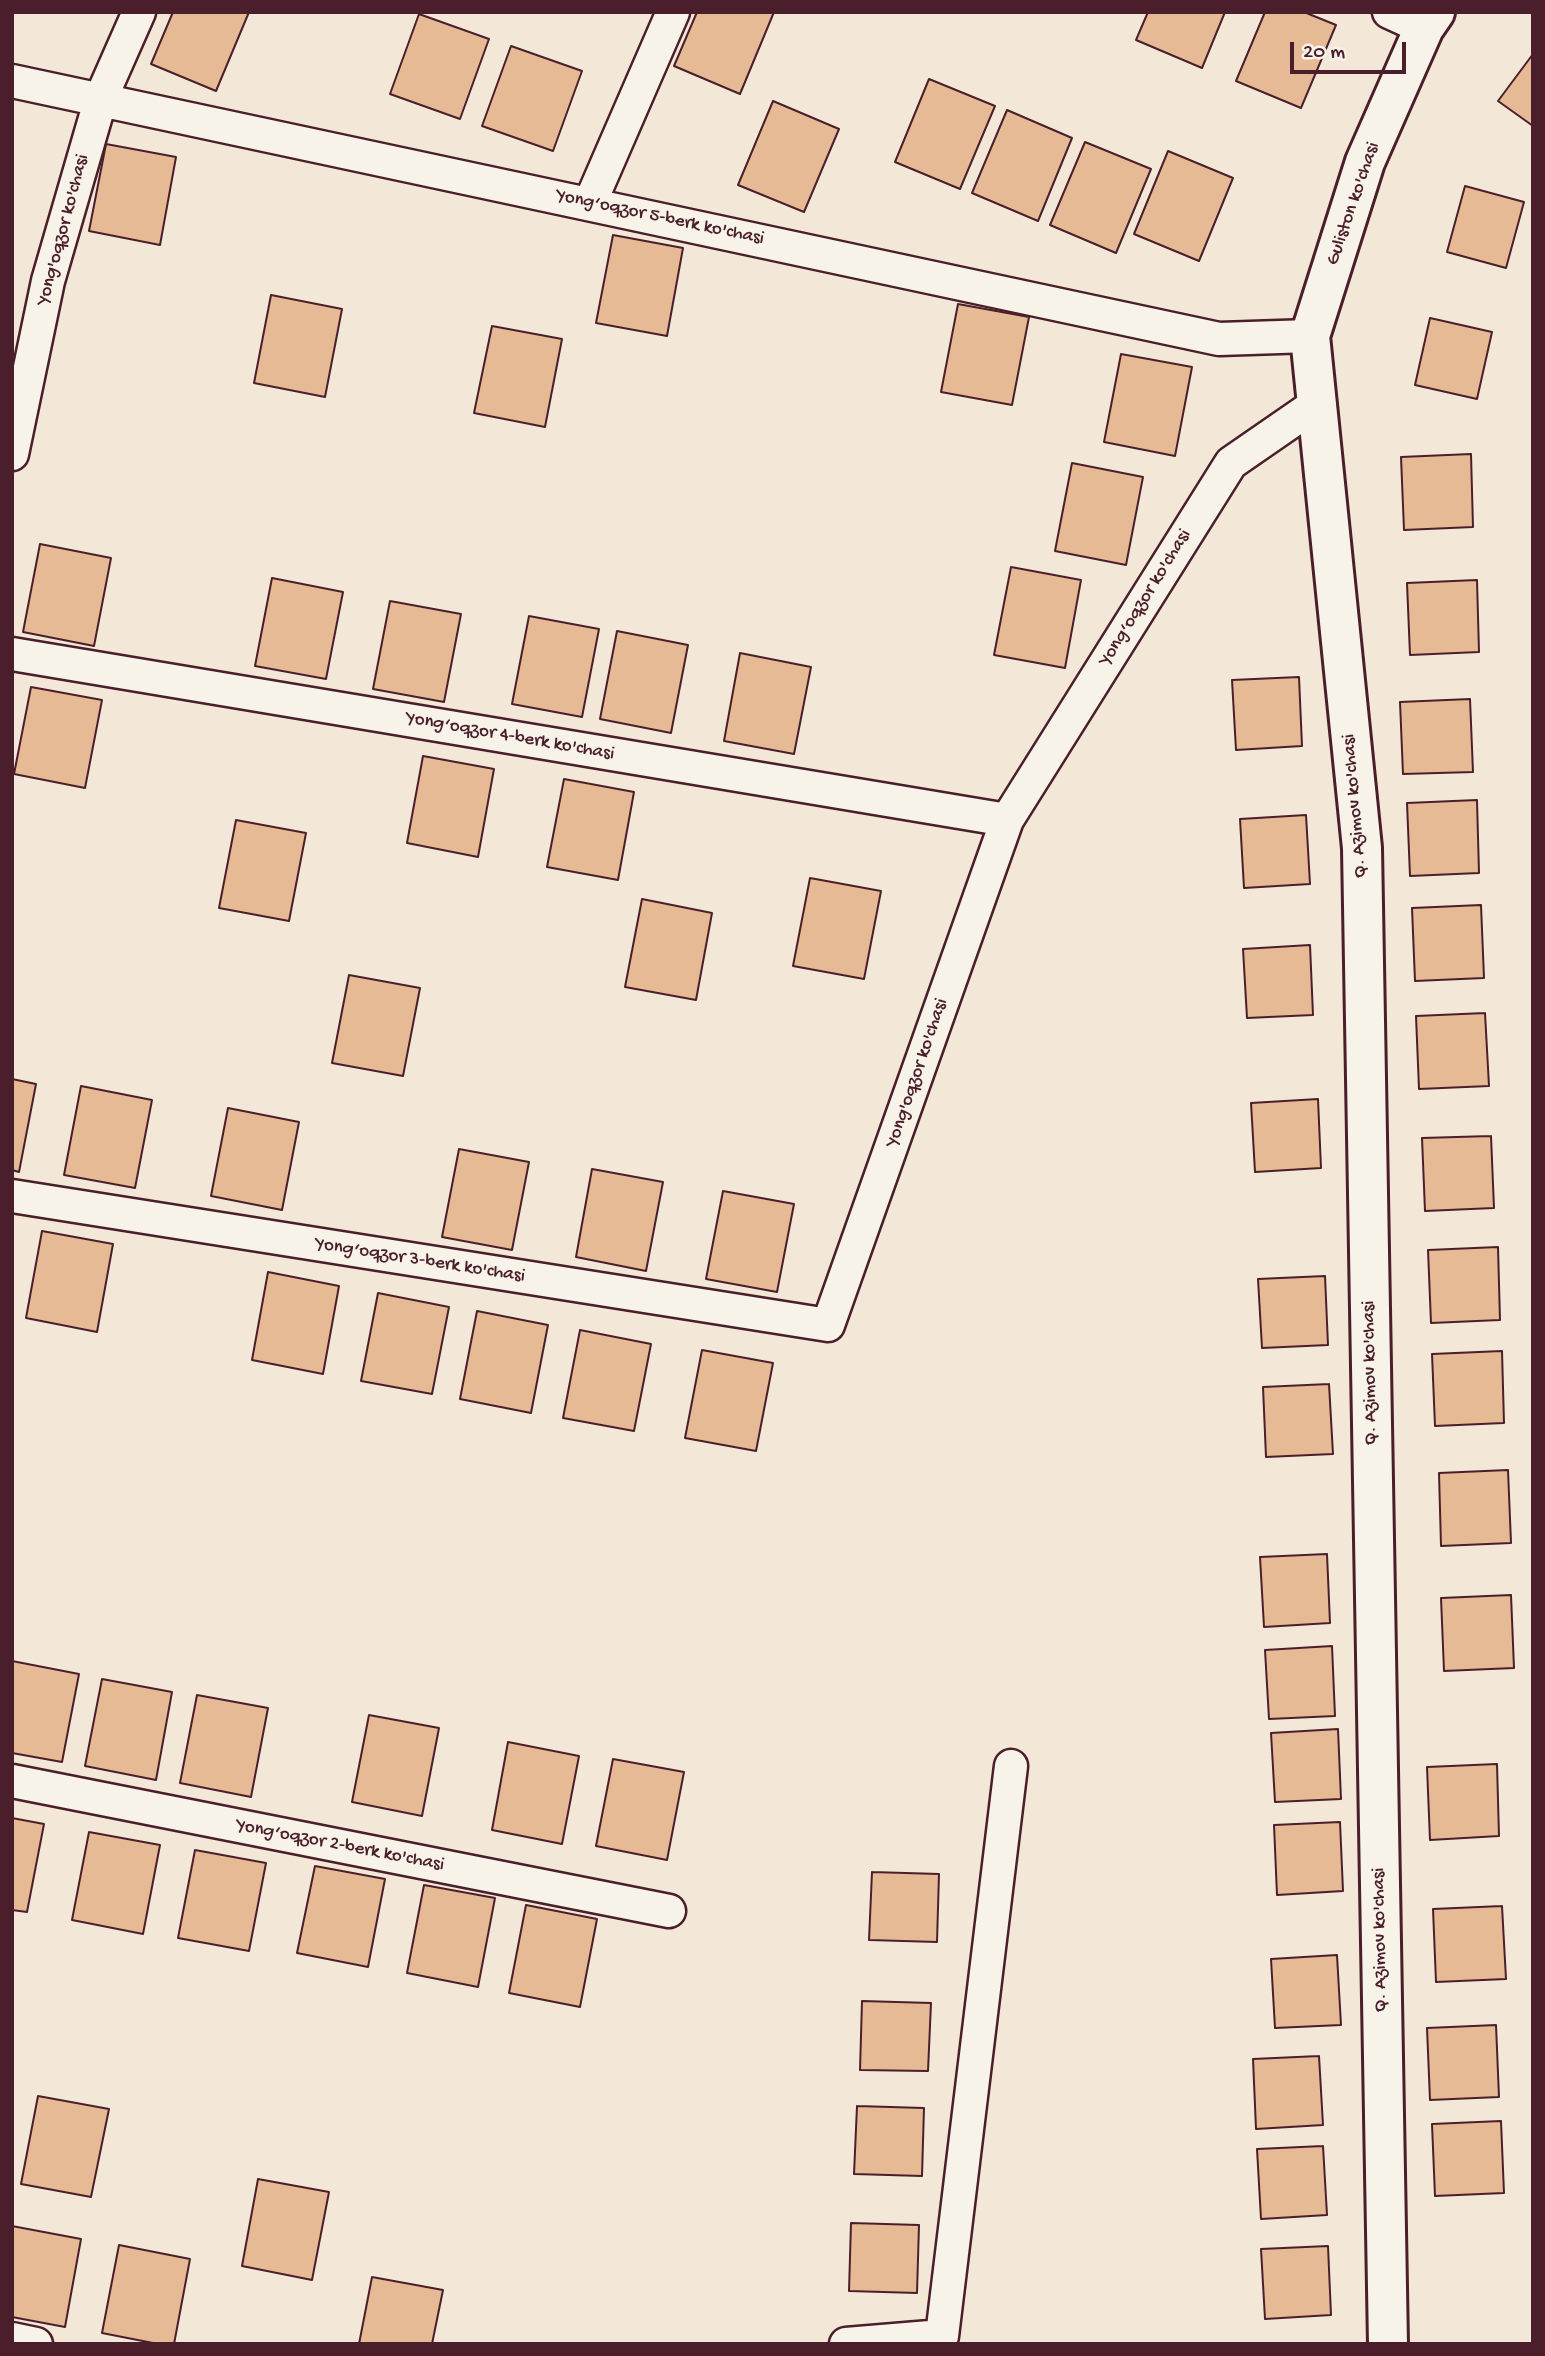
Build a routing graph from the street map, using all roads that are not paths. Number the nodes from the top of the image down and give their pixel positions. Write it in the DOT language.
graph roads {
  1 [pos="139,12"];
  2 [pos="673,12"];
  3 [pos="1389,12"];
  4 [pos="1430,20"];
  5 [pos="12,81"];
  6 [pos="101,98"];
  7 [pos="590,203"];
  8 [pos="1310,336"];
  9 [pos="1315,405"];
  10 [pos="12,454"];
  11 [pos="12,654"];
  12 [pos="1007,820"];
  13 [pos="12,1196"];
  14 [pos="828,1325"];
  15 [pos="1011,1766"];
  16 [pos="12,1781"];
  17 [pos="668,1911"];
  18 [pos="12,2339"];
  19 [pos="36,2344"];
  20 [pos="846,2344"];
  21 [pos="1388,2344"];
  1 -- 6 [label="street, Yong'oqzor ko'chasi"];
  2 -- 7 [label="street"];
  3 -- 4 [label="street"];
  4 -- 8 [label="main road, Guliston ko'chasi"];
  5 -- 6 [label="street, Yong‘oqzor 5-berk ko'chasi"];
  6 -- 7 [label="street, Yong‘oqzor 5-berk ko'chasi"];
  6 -- 10 [label="street, Yong'oqzor ko'chasi"];
  7 -- 8 [label="street, Yong‘oqzor 5-berk ko'chasi"];
  8 -- 9 [label="main road, Guliston ko'chasi"];
  9 -- 12 [label="street, Yong‘oqzor ko'chasi"];
  9 -- 21 [label="main road, Q. Azimov ko'chasi"];
  11 -- 12 [label="street, Yong‘oqzor 4-berk ko'chasi"];
  12 -- 14 [label="street, Yong'oqzor ko'chasi"];
  13 -- 14 [label="street, Yong‘oqzor 3-berk ko'chasi"];
  15 -- 20 [label="street"];
  16 -- 17 [label="street, Yong‘oqzor 2-berk ko'chasi"];
  18 -- 19 [label="street"];
}
